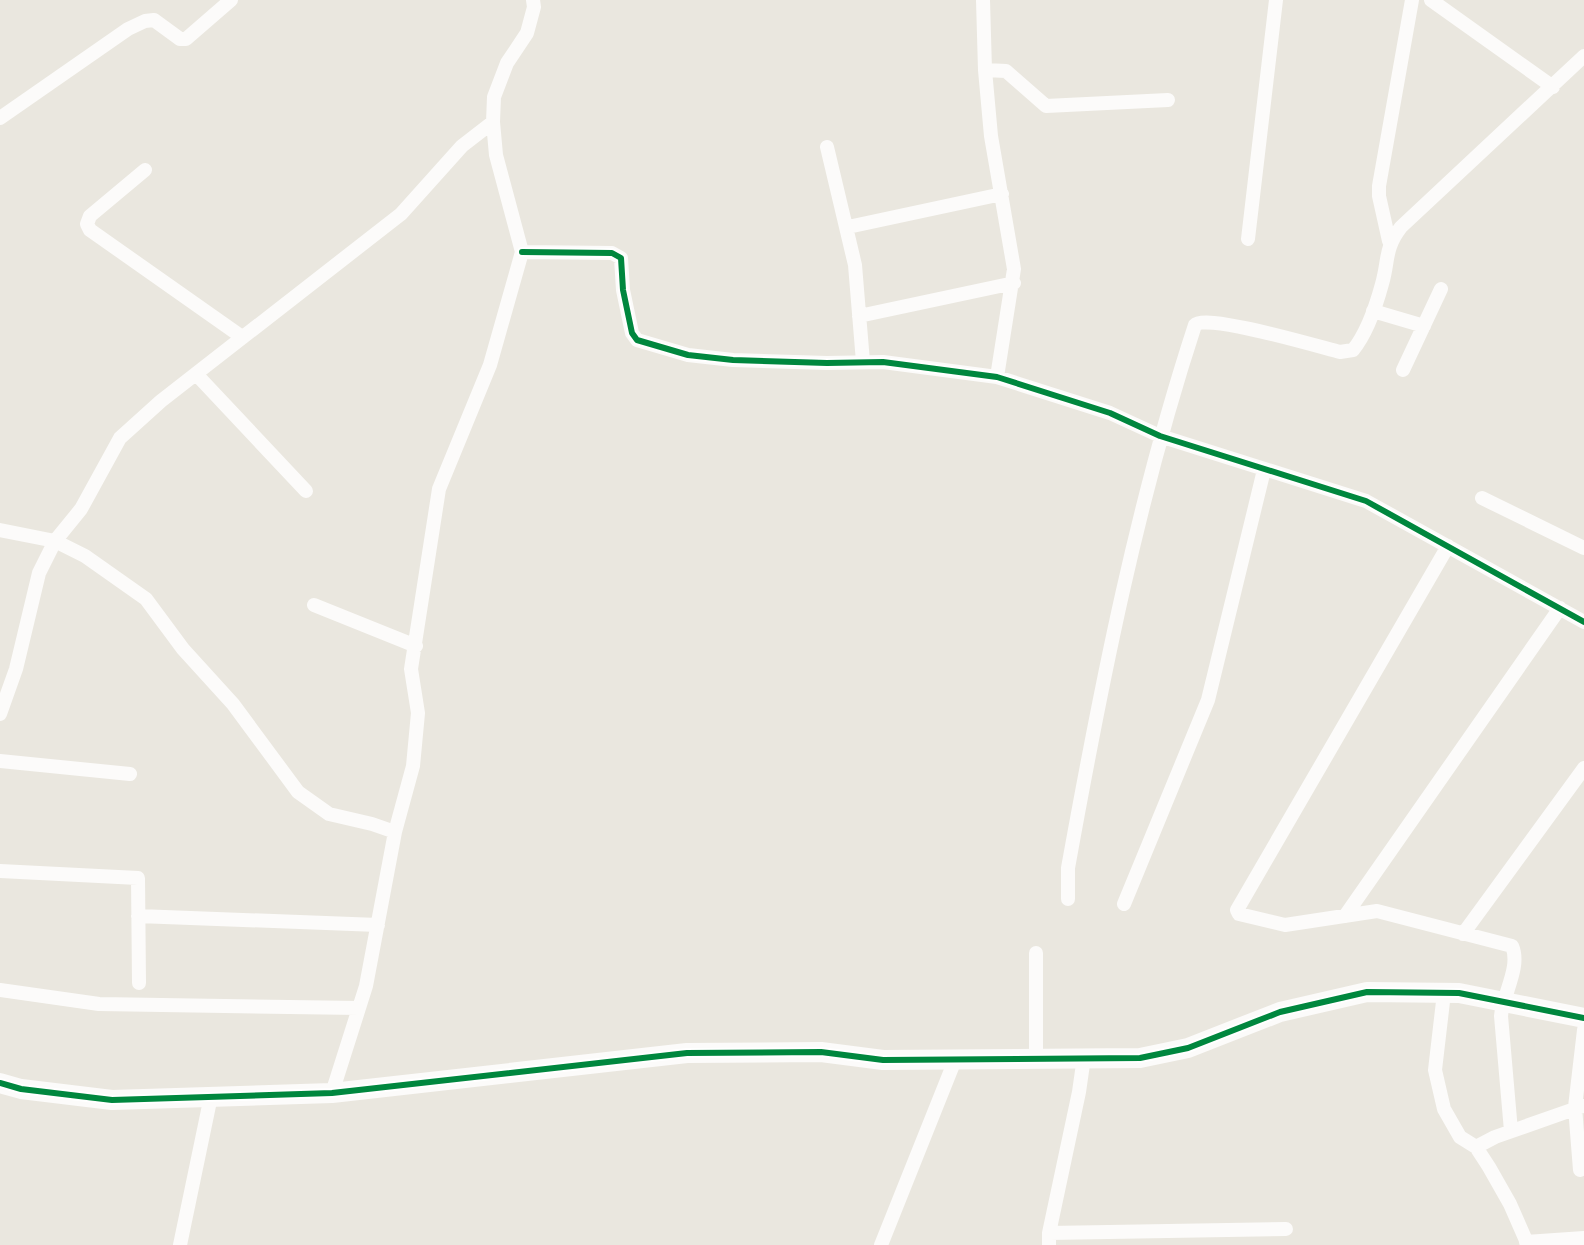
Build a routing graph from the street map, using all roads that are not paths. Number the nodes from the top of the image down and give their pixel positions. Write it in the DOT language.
graph roads {
  1 [pos="231,0"];
  2 [pos="533,0"];
  3 [pos="983,0"];
  4 [pos="1276,0"];
  5 [pos="1412,0"];
  6 [pos="1431,0"];
  7 [pos="1584,56"];
  8 [pos="985,70"];
  9 [pos="1553,87"];
  10 [pos="1168,100"];
  11 [pos="0,118"];
  12 [pos="493,122"];
  13 [pos="827,147"];
  14 [pos="144,170"];
  15 [pos="1002,194"];
  16 [pos="848,227"];
  17 [pos="1248,239"];
  18 [pos="1389,242"];
  19 [pos="522,252"];
  20 [pos="1014,283"];
  21 [pos="1441,289"];
  22 [pos="1373,311"];
  23 [pos="859,316"];
  24 [pos="1424,326"];
  25 [pos="242,337"];
  26 [pos="863,362"];
  27 [pos="1403,370"];
  28 [pos="196,374"];
  29 [pos="997,377"];
  30 [pos="1160,436"];
  31 [pos="1264,470"];
  32 [pos="306,492"];
  33 [pos="1482,498"];
  34 [pos="0,530"];
  35 [pos="55,541"];
  36 [pos="1448,546"];
  37 [pos="1584,548"];
  38 [pos="314,605"];
  39 [pos="1560,608"];
  40 [pos="1584,622"];
  41 [pos="416,646"];
  42 [pos="0,714"];
  43 [pos="0,761"];
  44 [pos="1584,768"];
  45 [pos="130,774"];
  46 [pos="394,832"];
  47 [pos="0,871"];
  48 [pos="1068,898"];
  49 [pos="1124,904"];
  50 [pos="138,916"];
  51 [pos="1345,916"];
  52 [pos="378,925"];
  53 [pos="1463,934"];
  54 [pos="1036,953"];
  55 [pos="139,983"];
  56 [pos="0,990"];
  57 [pos="1444,993"];
  58 [pos="1502,1001"];
  59 [pos="359,1008"];
  60 [pos="1584,1018"];
  61 [pos="1584,1030"];
  62 [pos="1084,1057"];
  63 [pos="1036,1058"];
  64 [pos="955,1059"];
  65 [pos="0,1083"];
  66 [pos="332,1093"];
  67 [pos="211,1095"];
  68 [pos="1580,1107"];
  69 [pos="1511,1131"];
  70 [pos="1476,1147"];
  71 [pos="1580,1170"];
  72 [pos="1286,1229"];
  73 [pos="1584,1238"];
  74 [pos="1049,1239"];
  75 [pos="1527,1243"];
  76 [pos="180,1245"];
  77 [pos="881,1245"];
  1 -- 11 [label="street"];
  2 -- 12 [label="street"];
  3 -- 8 [label="street"];
  4 -- 17 [label="street"];
  5 -- 18 [label="street"];
  6 -- 9 [label="street"];
  7 -- 9 [label="street"];
  8 -- 10 [label="street"];
  8 -- 15 [label="street"];
  9 -- 18 [label="street"];
  12 -- 19 [label="street"];
  12 -- 25 [label="street"];
  13 -- 16 [label="street"];
  14 -- 25 [label="street"];
  15 -- 16 [label="street"];
  15 -- 20 [label="street"];
  16 -- 23 [label="street"];
  18 -- 22 [label="street"];
  19 -- 26 [label="street"];
  19 -- 41 [label="street"];
  20 -- 23 [label="street"];
  20 -- 29 [label="street"];
  21 -- 24 [label="street"];
  22 -- 24 [label="street"];
  22 -- 30 [label="street"];
  23 -- 26 [label="street"];
  24 -- 27 [label="street"];
  25 -- 28 [label="street"];
  26 -- 29 [label="street"];
  28 -- 32 [label="street"];
  28 -- 35 [label="street"];
  29 -- 30 [label="street"];
  30 -- 31 [label="street"];
  30 -- 48 [label="street"];
  31 -- 36 [label="street"];
  31 -- 49 [label="street"];
  33 -- 37 [label="street"];
  34 -- 35 [label="street"];
  35 -- 42 [label="street"];
  35 -- 46 [label="street"];
  36 -- 39 [label="street"];
  36 -- 51 [label="street"];
  38 -- 41 [label="street"];
  39 -- 40 [label="street"];
  39 -- 51 [label="street"];
  41 -- 46 [label="street"];
  43 -- 45 [label="street"];
  44 -- 53 [label="street"];
  46 -- 52 [label="street"];
  47 -- 50 [label="street"];
  50 -- 52 [label="street"];
  50 -- 55 [label="street"];
  51 -- 53 [label="street"];
  52 -- 59 [label="street"];
  53 -- 58 [label="street"];
  54 -- 63 [label="street"];
  56 -- 59 [label="street"];
  57 -- 58 [label="street"];
  57 -- 62 [label="street"];
  57 -- 70 [label="street"];
  58 -- 60 [label="street"];
  58 -- 69 [label="street"];
  59 -- 66 [label="street"];
  61 -- 68 [label="street"];
  62 -- 63 [label="street"];
  62 -- 74 [label="street"];
  63 -- 64 [label="street"];
  64 -- 66 [label="street"];
  64 -- 77 [label="street"];
  65 -- 67 [label="street"];
  66 -- 67 [label="street"];
  67 -- 76 [label="street"];
  68 -- 69 [label="street"];
  68 -- 71 [label="street"];
  69 -- 70 [label="street"];
  70 -- 75 [label="street"];
  72 -- 74 [label="street"];
  73 -- 75 [label="street"];
}
